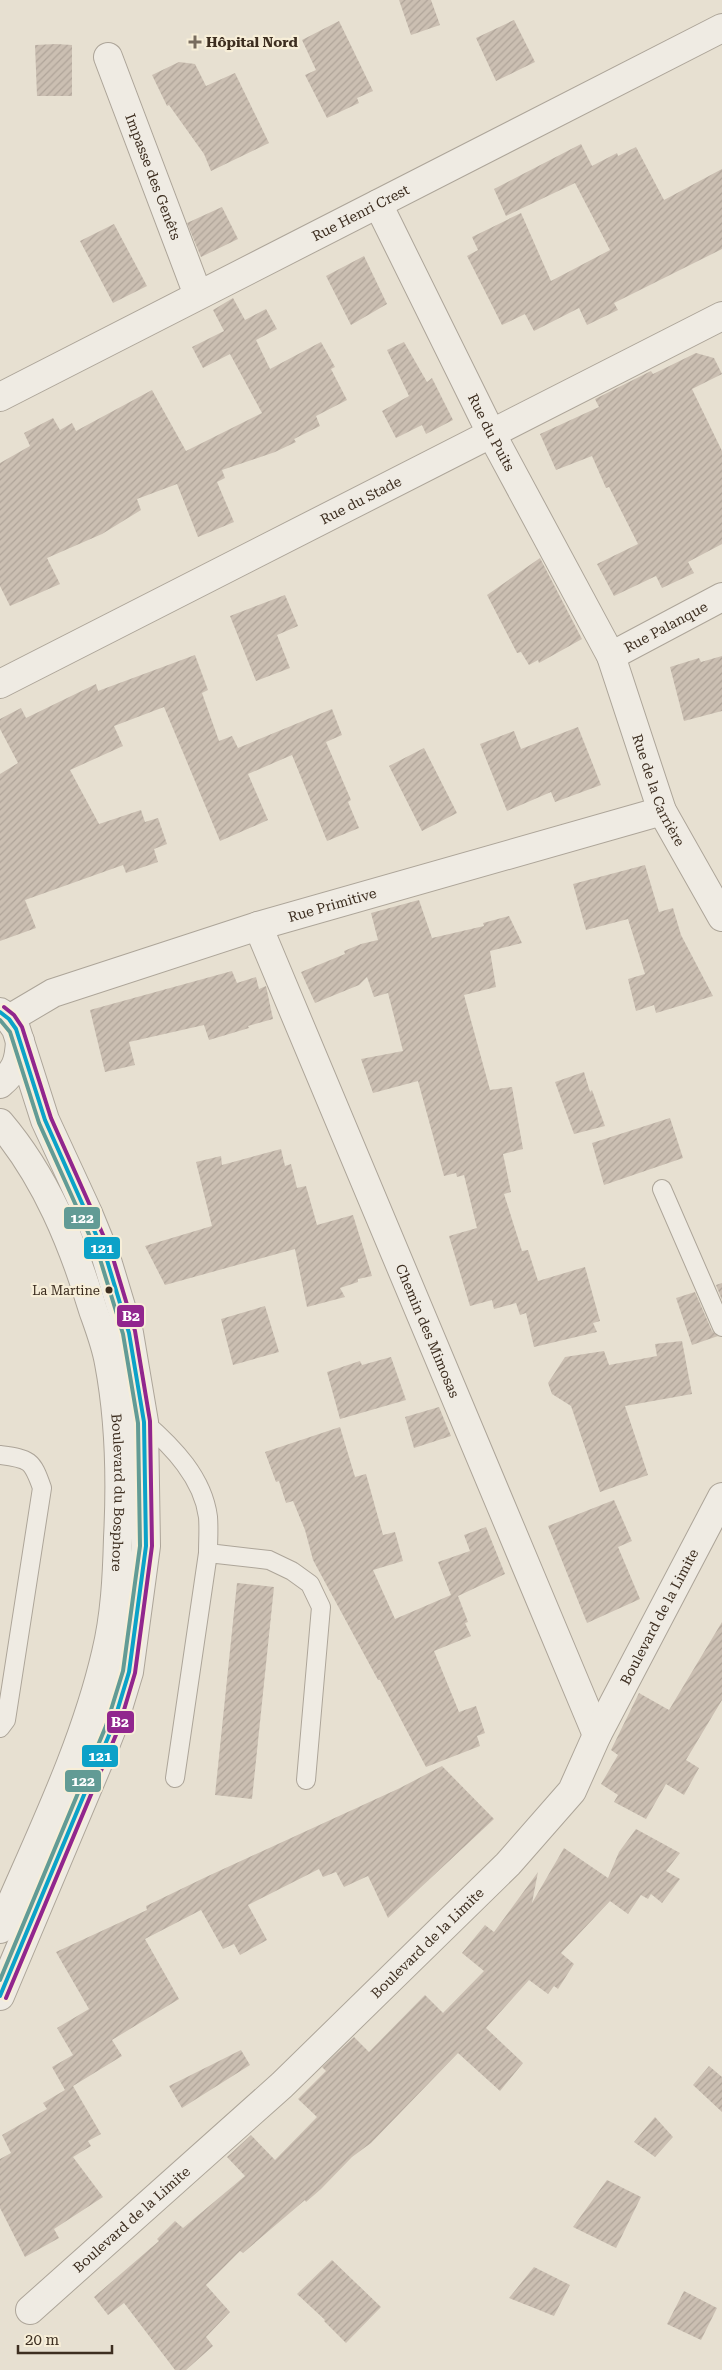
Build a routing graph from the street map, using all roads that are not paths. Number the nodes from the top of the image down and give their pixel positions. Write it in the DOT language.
graph roads {
  1 [pos="722,28"];
  2 [pos="108,58"];
  3 [pos="378,204"];
  4 [pos="198,295"];
  5 [pos="721,321"];
  6 [pos="0,397"];
  7 [pos="491,433"];
  8 [pos="722,597"];
  9 [pos="611,656"];
  10 [pos="0,684"];
  11 [pos="662,811"];
  12 [pos="722,918"];
  13 [pos="258,926"];
  14 [pos="10,1024"];
  15 [pos="0,1084"];
  16 [pos="0,1123"];
  17 [pos="662,1189"];
  18 [pos="722,1327"];
  19 [pos="144,1422"];
  20 [pos="0,1455"];
  21 [pos="722,1496"];
  22 [pos="208,1553"];
  23 [pos="0,1728"];
  24 [pos="596,1735"];
  25 [pos="175,1778"];
  26 [pos="306,1780"];
  27 [pos="0,1929"];
  28 [pos="0,1996"];
  29 [pos="30,2310"];
  1 -- 3 [label="street, Rue Henri Crest"];
  2 -- 4 [label="street, Impasse des Genêts"];
  3 -- 4 [label="street, Rue Henri Crest"];
  3 -- 7 [label="street, Rue du Puits"];
  4 -- 6 [label="street, Rue Henri Crest"];
  5 -- 7 [label="street, Rue du Stade"];
  7 -- 9 [label="street, Rue du Puits"];
  7 -- 10 [label="street, Rue du Stade"];
  8 -- 9 [label="street, Rue Palanque"];
  9 -- 11 [label="street, Rue de la Carrière"];
  11 -- 12 [label="street, Rue de la Carrière"];
  11 -- 13 [label="street, Rue Primitive"];
  13 -- 14 [label="street, Rue Primitive"];
  13 -- 24 [label="street, Chemin des Mimosas"];
  14 -- 15 [label="street"];
  14 -- 19 [label="street, Boulevard du Bosphore"];
  16 -- 27 [label="street, Boulevard du Bosphore"];
  17 -- 18 [label="lane"];
  19 -- 22 [label="lane"];
  19 -- 28 [label="street, Boulevard du Bosphore"];
  20 -- 23 [label="lane"];
  21 -- 24 [label="street, Boulevard de la Limite"];
  22 -- 25 [label="lane"];
  22 -- 26 [label="lane"];
  24 -- 29 [label="street, Boulevard de la Limite"];
}
